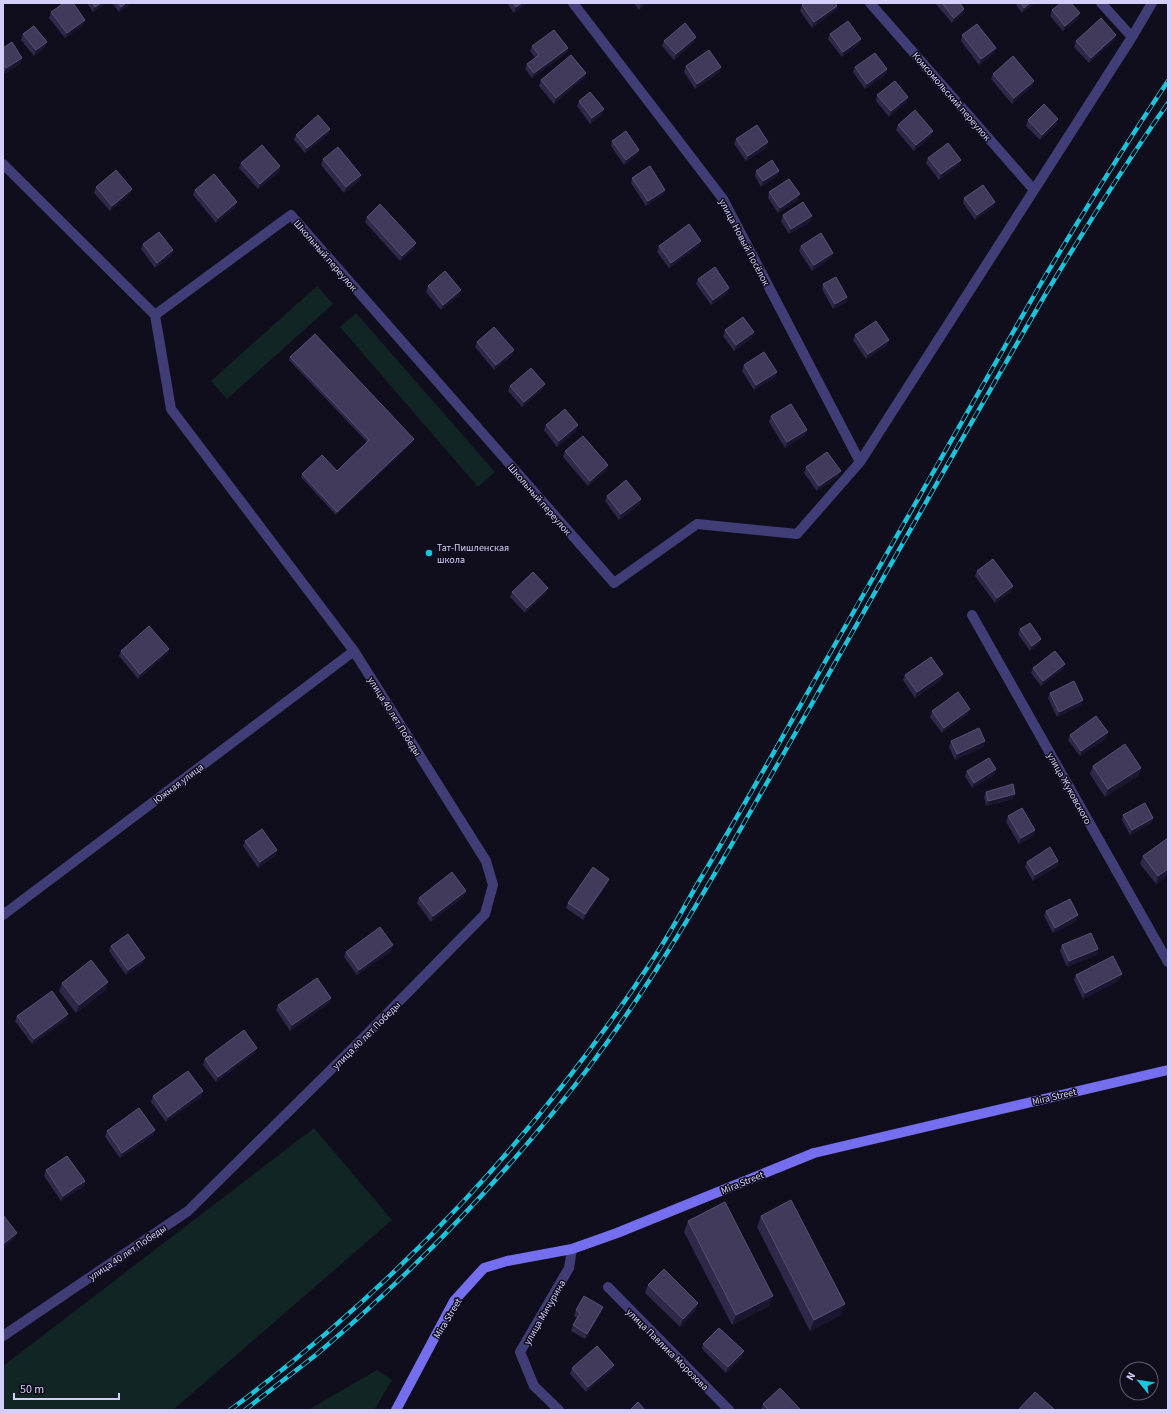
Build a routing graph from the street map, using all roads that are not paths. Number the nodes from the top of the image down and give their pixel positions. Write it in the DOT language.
graph roads {
  1 [pos="573,3"];
  2 [pos="870,3"];
  3 [pos="1101,3"];
  4 [pos="1152,3"];
  5 [pos="1132,37"];
  6 [pos="3,164"];
  7 [pos="1034,190"];
  8 [pos="155,315"];
  9 [pos="860,462"];
  10 [pos="972,615"];
  11 [pos="354,651"];
  12 [pos="3,915"];
  13 [pos="1168,962"];
  14 [pos="1168,1070"];
  15 [pos="572,1249"];
  16 [pos="608,1287"];
  17 [pos="3,1336"];
  18 [pos="396,1410"];
  19 [pos="559,1410"];
  20 [pos="729,1410"];
  1 -- 9 [label="street, улица Новый Посёлок"];
  2 -- 7 [label="street, Комсомольский переулок"];
  3 -- 5 [label="street"];
  4 -- 5 [label="street"];
  5 -- 7 [label="street"];
  6 -- 8 [label="street"];
  7 -- 9 [label="street"];
  8 -- 9 [label="street, Школьный переулок"];
  8 -- 11 [label="street, улица 40 лет Победы"];
  10 -- 13 [label="street, улица Жуковского"];
  11 -- 12 [label="street, Южная улица"];
  11 -- 17 [label="street, улица 40 лет Победы"];
  14 -- 15 [label="street, Mira Street"];
  15 -- 18 [label="street, Mira Street"];
  15 -- 19 [label="street, улица Мичурина"];
  16 -- 20 [label="street, улица Павлика Морозова"];
}
